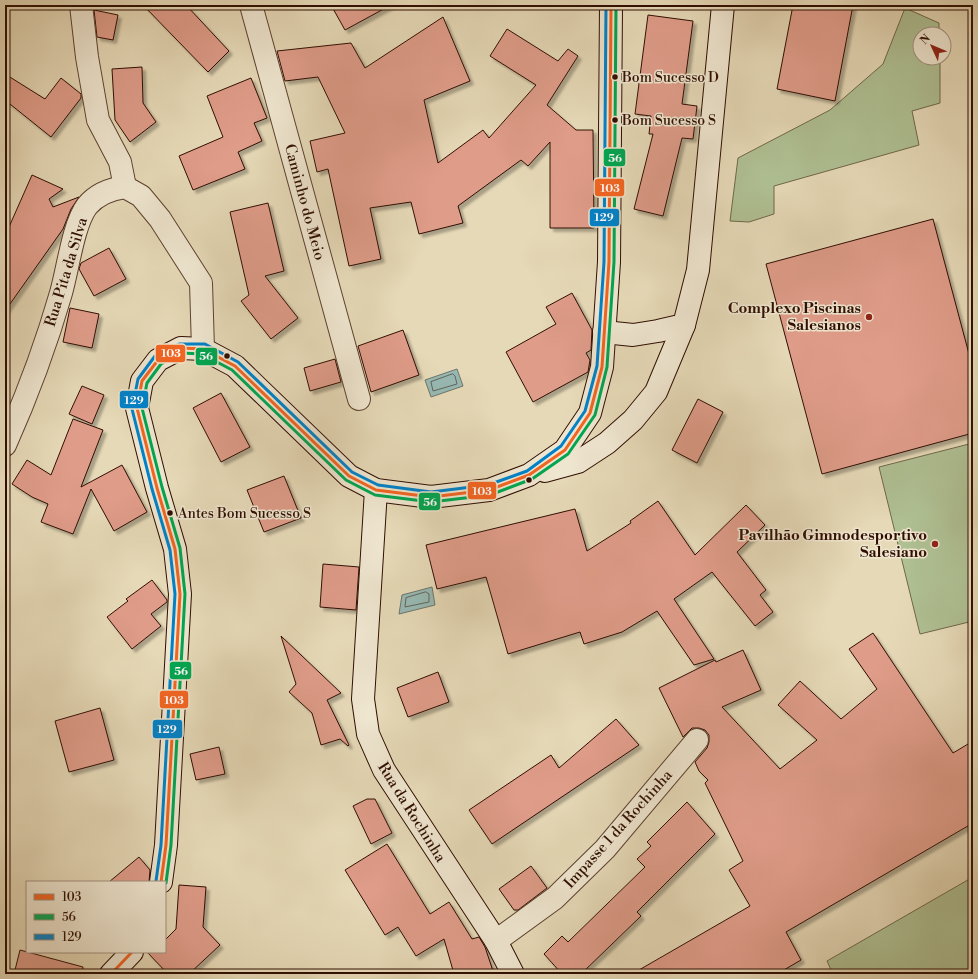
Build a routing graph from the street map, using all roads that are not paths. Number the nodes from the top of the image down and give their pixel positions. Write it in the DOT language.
graph roads {
  1 [pos="81,5"];
  2 [pos="252,5"];
  3 [pos="611,5"];
  4 [pos="723,5"];
  5 [pos="125,187"];
  6 [pos="684,325"];
  7 [pos="604,332"];
  8 [pos="203,349"];
  9 [pos="360,399"];
  10 [pos="5,445"];
  11 [pos="529,475"];
  12 [pos="376,490"];
  13 [pos="697,740"];
  14 [pos="161,881"];
  15 [pos="496,941"];
  16 [pos="131,953"];
  17 [pos="111,974"];
  18 [pos="513,974"];
  1 -- 5 [label="street"];
  2 -- 9 [label="street, Caminho do Meio"];
  3 -- 7 [label="street"];
  4 -- 6 [label="street"];
  5 -- 8 [label="street"];
  5 -- 10 [label="street, Rua Pita da Silva"];
  6 -- 7 [label="street"];
  6 -- 11 [label="street"];
  7 -- 11 [label="street"];
  8 -- 12 [label="street"];
  8 -- 14 [label="street"];
  11 -- 12 [label="street"];
  12 -- 15 [label="street, Rua da Rochinha"];
  13 -- 15 [label="street, Impasse 1 da Rochinha"];
  15 -- 18 [label="street, Rua da Rochinha"];
  16 -- 17 [label="street"];
}
